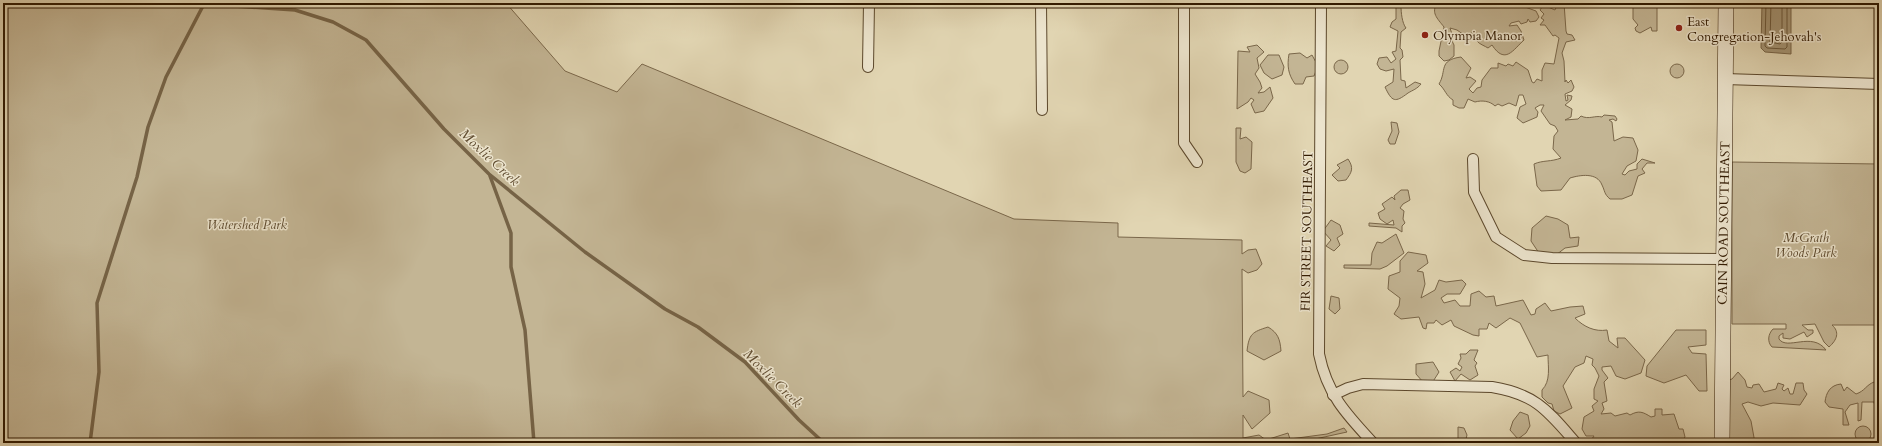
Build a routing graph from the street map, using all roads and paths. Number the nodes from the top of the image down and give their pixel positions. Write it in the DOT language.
graph roads {
  1 [pos="869,3"];
  2 [pos="1041,3"];
  3 [pos="1184,3"];
  4 [pos="1321,3"];
  5 [pos="1726,3"];
  6 [pos="868,67"];
  7 [pos="1725,79"];
  8 [pos="1879,84"];
  9 [pos="1042,110"];
  10 [pos="1473,159"];
  11 [pos="1198,162"];
  12 [pos="1722,259"];
  13 [pos="1333,395"];
  14 [pos="1373,443"];
  15 [pos="1576,443"];
  16 [pos="1722,443"];
  1 -- 6 [label="street"];
  2 -- 9 [label="street"];
  3 -- 11 [label="street"];
  4 -- 13 [label="street, FIR STREET SOUTHEAST"];
  5 -- 7 [label="street, CAIN ROAD SOUTHEAST"];
  7 -- 8 [label="street"];
  7 -- 12 [label="street, CAIN ROAD SOUTHEAST"];
  10 -- 12 [label="street"];
  12 -- 16 [label="street, CAIN ROAD SOUTHEAST"];
  13 -- 14 [label="street, FIR STREET SOUTHEAST"];
  13 -- 15 [label="street"];
}
